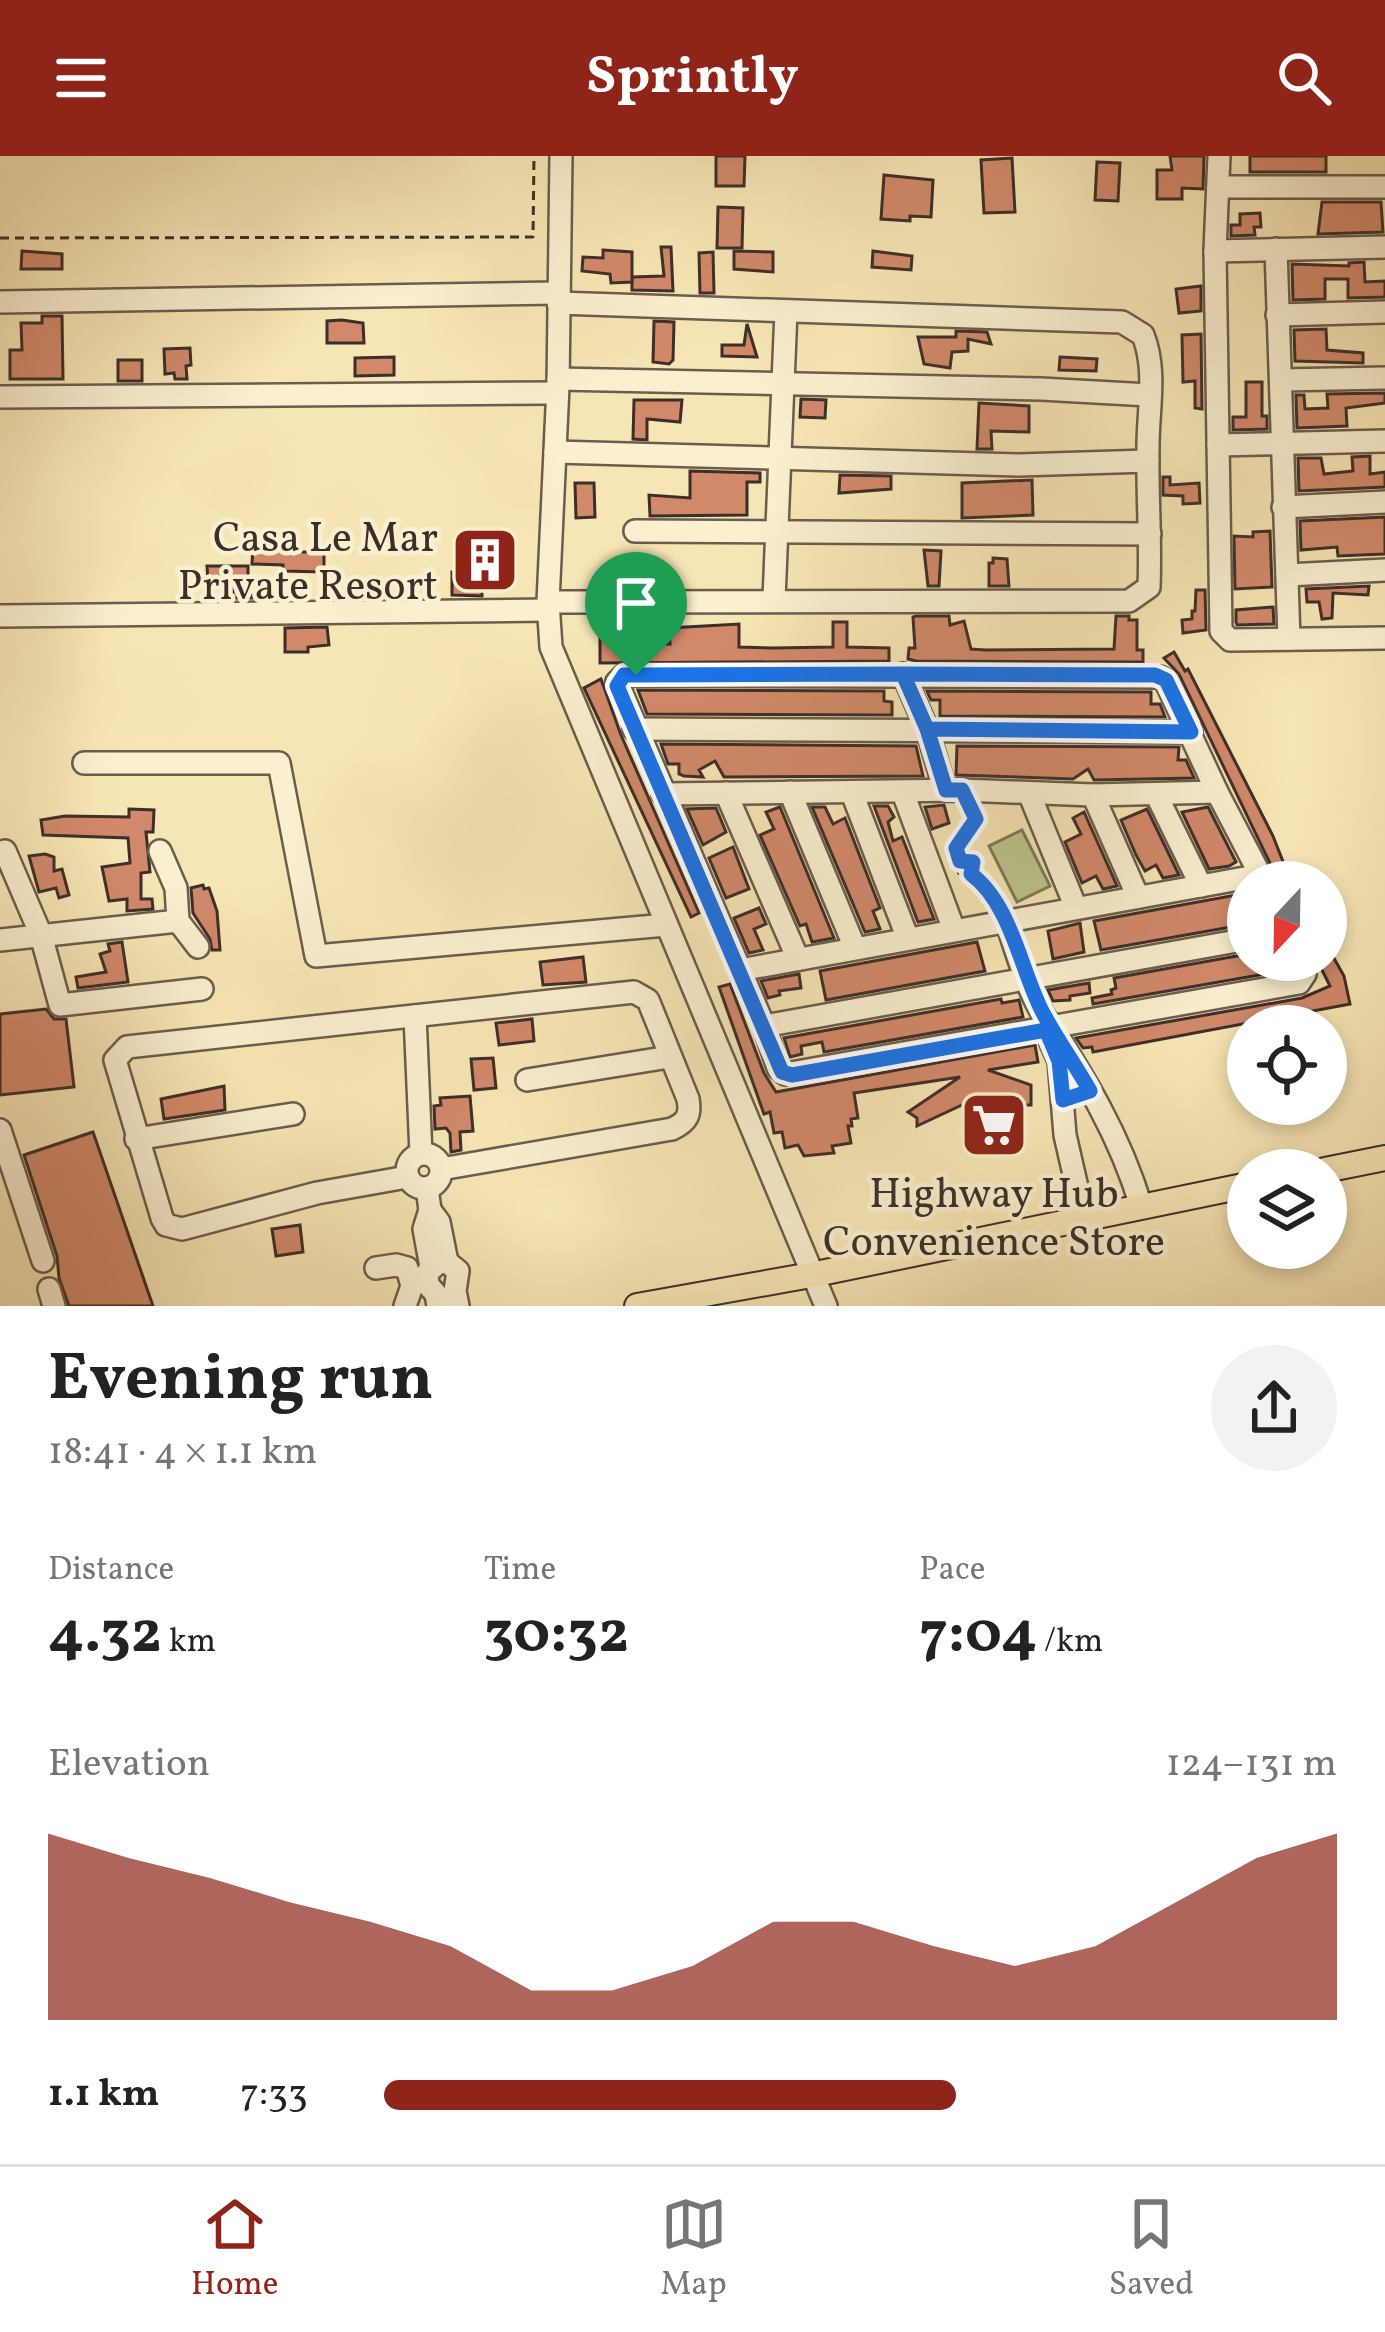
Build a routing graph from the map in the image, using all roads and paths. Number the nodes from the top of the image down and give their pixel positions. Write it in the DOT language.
graph roads {
  1 [pos="534,156"];
  2 [pos="561,156"];
  3 [pos="1219,156"];
  4 [pos="1385,187"];
  5 [pos="1219,188"];
  6 [pos="0,238"];
  7 [pos="1385,247"];
  8 [pos="1276,250"];
  9 [pos="1214,251"];
  10 [pos="558,298"];
  11 [pos="0,302"];
  12 [pos="786,311"];
  13 [pos="1385,312"];
  14 [pos="1277,315"];
  15 [pos="1385,378"];
  16 [pos="1282,380"];
  17 [pos="783,383"];
  18 [pos="558,386"];
  19 [pos="1149,395"];
  20 [pos="0,397"];
  21 [pos="1385,440"];
  22 [pos="1284,443"];
  23 [pos="1218,445"];
  24 [pos="555,452"];
  25 [pos="783,457"];
  26 [pos="1148,461"];
  27 [pos="1385,502"];
  28 [pos="1283,507"];
  29 [pos="635,530"];
  30 [pos="778,530"];
  31 [pos="1150,533"];
  32 [pos="1385,570"];
  33 [pos="1288,575"];
  34 [pos="774,599"];
  35 [pos="548,606"];
  36 [pos="0,616"];
  37 [pos="1385,638"];
  38 [pos="1288,639"];
  39 [pos="903,674"];
  40 [pos="634,729"];
  41 [pos="927,729"];
  42 [pos="1191,732"];
  43 [pos="84,764"];
  44 [pos="954,790"];
  45 [pos="790,792"];
  46 [pos="1217,792"];
  47 [pos="726,793"];
  48 [pos="852,793"];
  49 [pos="903,793"];
  50 [pos="1029,793"];
  51 [pos="663,794"];
  52 [pos="1156,794"];
  53 [pos="1094,795"];
  54 [pos="4,851"];
  55 [pos="160,851"];
  56 [pos="960,861"];
  57 [pos="1253,861"];
  58 [pos="971,874"];
  59 [pos="1227,883"];
  60 [pos="1201,886"];
  61 [pos="1138,897"];
  62 [pos="1076,908"];
  63 [pos="178,921"];
  64 [pos="1006,921"];
  65 [pos="666,925"];
  66 [pos="954,930"];
  67 [pos="41,935"];
  68 [pos="908,939"];
  69 [pos="0,940"];
  70 [pos="1227,943"];
  71 [pos="198,947"];
  72 [pos="855,948"];
  73 [pos="798,959"];
  74 [pos="740,970"];
  75 [pos="1027,979"];
  76 [pos="1300,981"];
  77 [pos="202,989"];
  78 [pos="415,1016"];
  79 [pos="1048,1025"];
  80 [pos="764,1026"];
  81 [pos="669,1058"];
  82 [pos="527,1081"];
  83 [pos="1090,1091"];
  84 [pos="1063,1100"];
  85 [pos="293,1114"];
  86 [pos="0,1130"];
  87 [pos="136,1139"];
  88 [pos="1385,1158"];
  89 [pos="1347,1165"];
  90 [pos="426,1186"];
  91 [pos="1227,1189"];
  92 [pos="1141,1206"];
  93 [pos="1084,1218"];
  94 [pos="43,1261"];
  95 [pos="376,1268"];
  96 [pos="811,1275"];
  97 [pos="447,1299"];
  98 [pos="405,1306"];
  99 [pos="638,1306"];
  100 [pos="826,1306"];
  1 -- 6 [label="path"];
  2 -- 10 [label="street"];
  3 -- 5 [label="street"];
  4 -- 5 [label="street"];
  5 -- 9 [label="street"];
  7 -- 8 [label="street"];
  8 -- 9 [label="street"];
  8 -- 14 [label="street"];
  9 -- 23 [label="street"];
  10 -- 11 [label="street"];
  10 -- 12 [label="street"];
  10 -- 18 [label="street"];
  12 -- 17 [label="street"];
  12 -- 19 [label="street"];
  13 -- 14 [label="street"];
  14 -- 16 [label="street"];
  15 -- 16 [label="street"];
  16 -- 22 [label="street"];
  17 -- 18 [label="street"];
  17 -- 19 [label="street"];
  17 -- 25 [label="street"];
  18 -- 20 [label="street"];
  18 -- 24 [label="street"];
  19 -- 26 [label="street"];
  21 -- 22 [label="street"];
  22 -- 23 [label="street"];
  22 -- 28 [label="street"];
  23 -- 38 [label="street"];
  24 -- 25 [label="street"];
  24 -- 35 [label="street"];
  25 -- 26 [label="street"];
  25 -- 30 [label="street"];
  26 -- 31 [label="street"];
  27 -- 28 [label="street"];
  28 -- 33 [label="street"];
  29 -- 30 [label="street"];
  30 -- 31 [label="street"];
  30 -- 34 [label="street"];
  31 -- 34 [label="street"];
  32 -- 33 [label="street"];
  33 -- 38 [label="street"];
  34 -- 35 [label="street"];
  35 -- 36 [label="street"];
  35 -- 65 [label="street"];
  37 -- 38 [label="street"];
  39 -- 40 [label="street"];
  39 -- 41 [label="street"];
  39 -- 42 [label="street"];
  40 -- 41 [label="street"];
  40 -- 51 [label="street"];
  41 -- 42 [label="street"];
  41 -- 44 [label="street"];
  42 -- 46 [label="street"];
  43 -- 65 [label="street"];
  44 -- 49 [label="street"];
  44 -- 50 [label="street"];
  44 -- 56 [label="path"];
  45 -- 47 [label="street"];
  45 -- 48 [label="street"];
  45 -- 72 [label="street"];
  46 -- 52 [label="street"];
  46 -- 57 [label="street"];
  47 -- 51 [label="street"];
  47 -- 73 [label="street"];
  48 -- 49 [label="street"];
  48 -- 68 [label="street"];
  49 -- 66 [label="street"];
  50 -- 53 [label="street"];
  50 -- 62 [label="street"];
  51 -- 74 [label="street"];
  52 -- 53 [label="street"];
  52 -- 60 [label="street"];
  53 -- 61 [label="street"];
  54 -- 67 [label="street"];
  55 -- 63 [label="street"];
  56 -- 58 [label="path"];
  56 -- 58 [label="path"];
  58 -- 64 [label="path"];
  59 -- 60 [label="street"];
  60 -- 61 [label="street"];
  61 -- 62 [label="street"];
  62 -- 64 [label="street"];
  63 -- 67 [label="street"];
  63 -- 71 [label="street"];
  64 -- 66 [label="street"];
  64 -- 75 [label="street"];
  65 -- 96 [label="street"];
  66 -- 68 [label="street"];
  67 -- 69 [label="street"];
  67 -- 77 [label="street"];
  68 -- 72 [label="street"];
  70 -- 75 [label="street"];
  72 -- 73 [label="street"];
  73 -- 74 [label="street"];
  74 -- 80 [label="street"];
  75 -- 79 [label="street"];
  75 -- 80 [label="street"];
  76 -- 79 [label="street"];
  78 -- 81 [label="street"];
  78 -- 87 [label="street"];
  78 -- 90 [label="street"];
  79 -- 80 [label="street"];
  79 -- 83 [label="street"];
  79 -- 84 [label="street"];
  81 -- 82 [label="street"];
  81 -- 90 [label="street"];
  83 -- 84 [label="street"];
  83 -- 92 [label="street"];
  84 -- 93 [label="street"];
  85 -- 87 [label="street"];
  86 -- 94 [label="street"];
  87 -- 90 [label="street"];
  88 -- 89 [label="main road"];
  90 -- 97 [label="street"];
  91 -- 92 [label="main road"];
  92 -- 93 [label="main road"];
  93 -- 96 [label="main road"];
  95 -- 98 [label="street"];
  96 -- 99 [label="main road"];
  96 -- 100 [label="street"];
}
